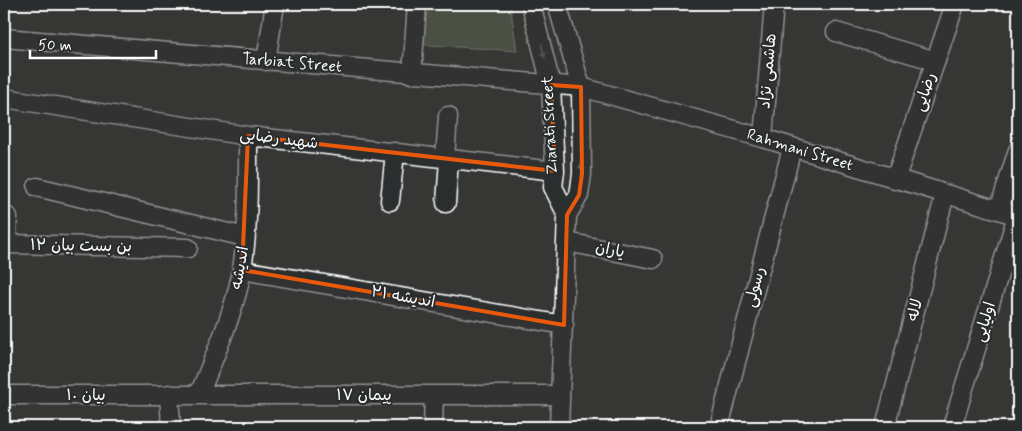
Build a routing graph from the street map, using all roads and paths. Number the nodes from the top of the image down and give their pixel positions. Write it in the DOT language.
graph roads {
  1 [pos="275,4"];
  2 [pos="417,4"];
  3 [pos="530,4"];
  4 [pos="557,4"];
  5 [pos="774,4"];
  6 [pos="955,4"];
  7 [pos="836,32"];
  8 [pos="4,38"];
  9 [pos="266,61"];
  10 [pos="936,61"];
  11 [pos="412,74"];
  12 [pos="551,85"];
  13 [pos="581,88"];
  14 [pos="4,98"];
  15 [pos="448,116"];
  16 [pos="248,136"];
  17 [pos="763,138"];
  18 [pos="792,148"];
  19 [pos="1018,150"];
  20 [pos="395,152"];
  21 [pos="447,159"];
  22 [pos="554,171"];
  23 [pos="894,180"];
  24 [pos="36,187"];
  25 [pos="945,194"];
  26 [pos="390,201"];
  27 [pos="446,202"];
  28 [pos="999,210"];
  29 [pos="567,215"];
  30 [pos="4,216"];
  31 [pos="1018,216"];
  32 [pos="245,237"];
  33 [pos="567,242"];
  34 [pos="188,248"];
  35 [pos="653,259"];
  36 [pos="242,270"];
  37 [pos="564,325"];
  38 [pos="169,394"];
  39 [pos="4,395"];
  40 [pos="199,395"];
  41 [pos="434,395"];
  42 [pos="560,395"];
  43 [pos="171,427"];
  44 [pos="433,427"];
  45 [pos="560,427"];
  46 [pos="719,427"];
  47 [pos="885,427"];
  48 [pos="952,427"];
  1 -- 9 [label="street"];
  2 -- 11 [label="street"];
  3 -- 12 [label="street, Ziarati Street, one-way"];
  4 -- 13 [label="street, Ziarati Street"];
  5 -- 17 [label="street, هاشمی نژاد"];
  6 -- 10 [label="street, رضایی"];
  7 -- 10 [label="street"];
  8 -- 9 [label="street, Tarbiat Street"];
  9 -- 11 [label="street, Tarbiat Street"];
  10 -- 23 [label="street, رضایی"];
  11 -- 12 [label="street, Tarbiat Street"];
  12 -- 13 [label="street, Tarbiat Street"];
  12 -- 22 [label="street, Ziarati Street"];
  13 -- 17 [label="street, Rahmani Street"];
  29 -- 13 [label="street, Ziarati Street, one-way"];
  14 -- 16 [label="street, شهید رضایی"];
  15 -- 21 [label="street"];
  16 -- 20 [label="street, شهید رضایی"];
  16 -- 32 [label="street, اندیشه"];
  17 -- 18 [label="street, Rahmani Street"];
  18 -- 23 [label="street, Rahmani Street"];
  18 -- 46 [label="street, رسولی"];
  19 -- 28 [label="street"];
  20 -- 21 [label="street, شهید رضایی"];
  20 -- 26 [label="street"];
  21 -- 22 [label="street, شهید رضایی"];
  21 -- 27 [label="street"];
  22 -- 29 [label="street, Ziarati Street"];
  23 -- 25 [label="street, Rahmani Street"];
  24 -- 32 [label="street"];
  25 -- 28 [label="street, Rahmani Street"];
  25 -- 47 [label="street, لاله"];
  28 -- 31 [label="street, Rahmani Street"];
  29 -- 33 [label="street, Ziarati Street"];
  30 -- 34 [label="street, بن بست بیان ۱۲"];
  31 -- 48 [label="street, اولیایی"];
  32 -- 36 [label="street, اندیشه"];
  33 -- 35 [label="street, یاران"];
  33 -- 37 [label="street, Ziarati Street"];
  36 -- 37 [label="street, اندیشه ۲۱"];
  36 -- 40 [label="street, اندیشه"];
  37 -- 42 [label="street, Ziarati Street"];
  38 -- 39 [label="street, بیان ۱۰"];
  38 -- 40 [label="street, پیمان ۱۷"];
  38 -- 43 [label="street"];
  40 -- 41 [label="street, پیمان ۱۷"];
  41 -- 42 [label="street, پیمان ۱۷"];
  41 -- 44 [label="street"];
  42 -- 45 [label="street, Ziarati Street"];
}
